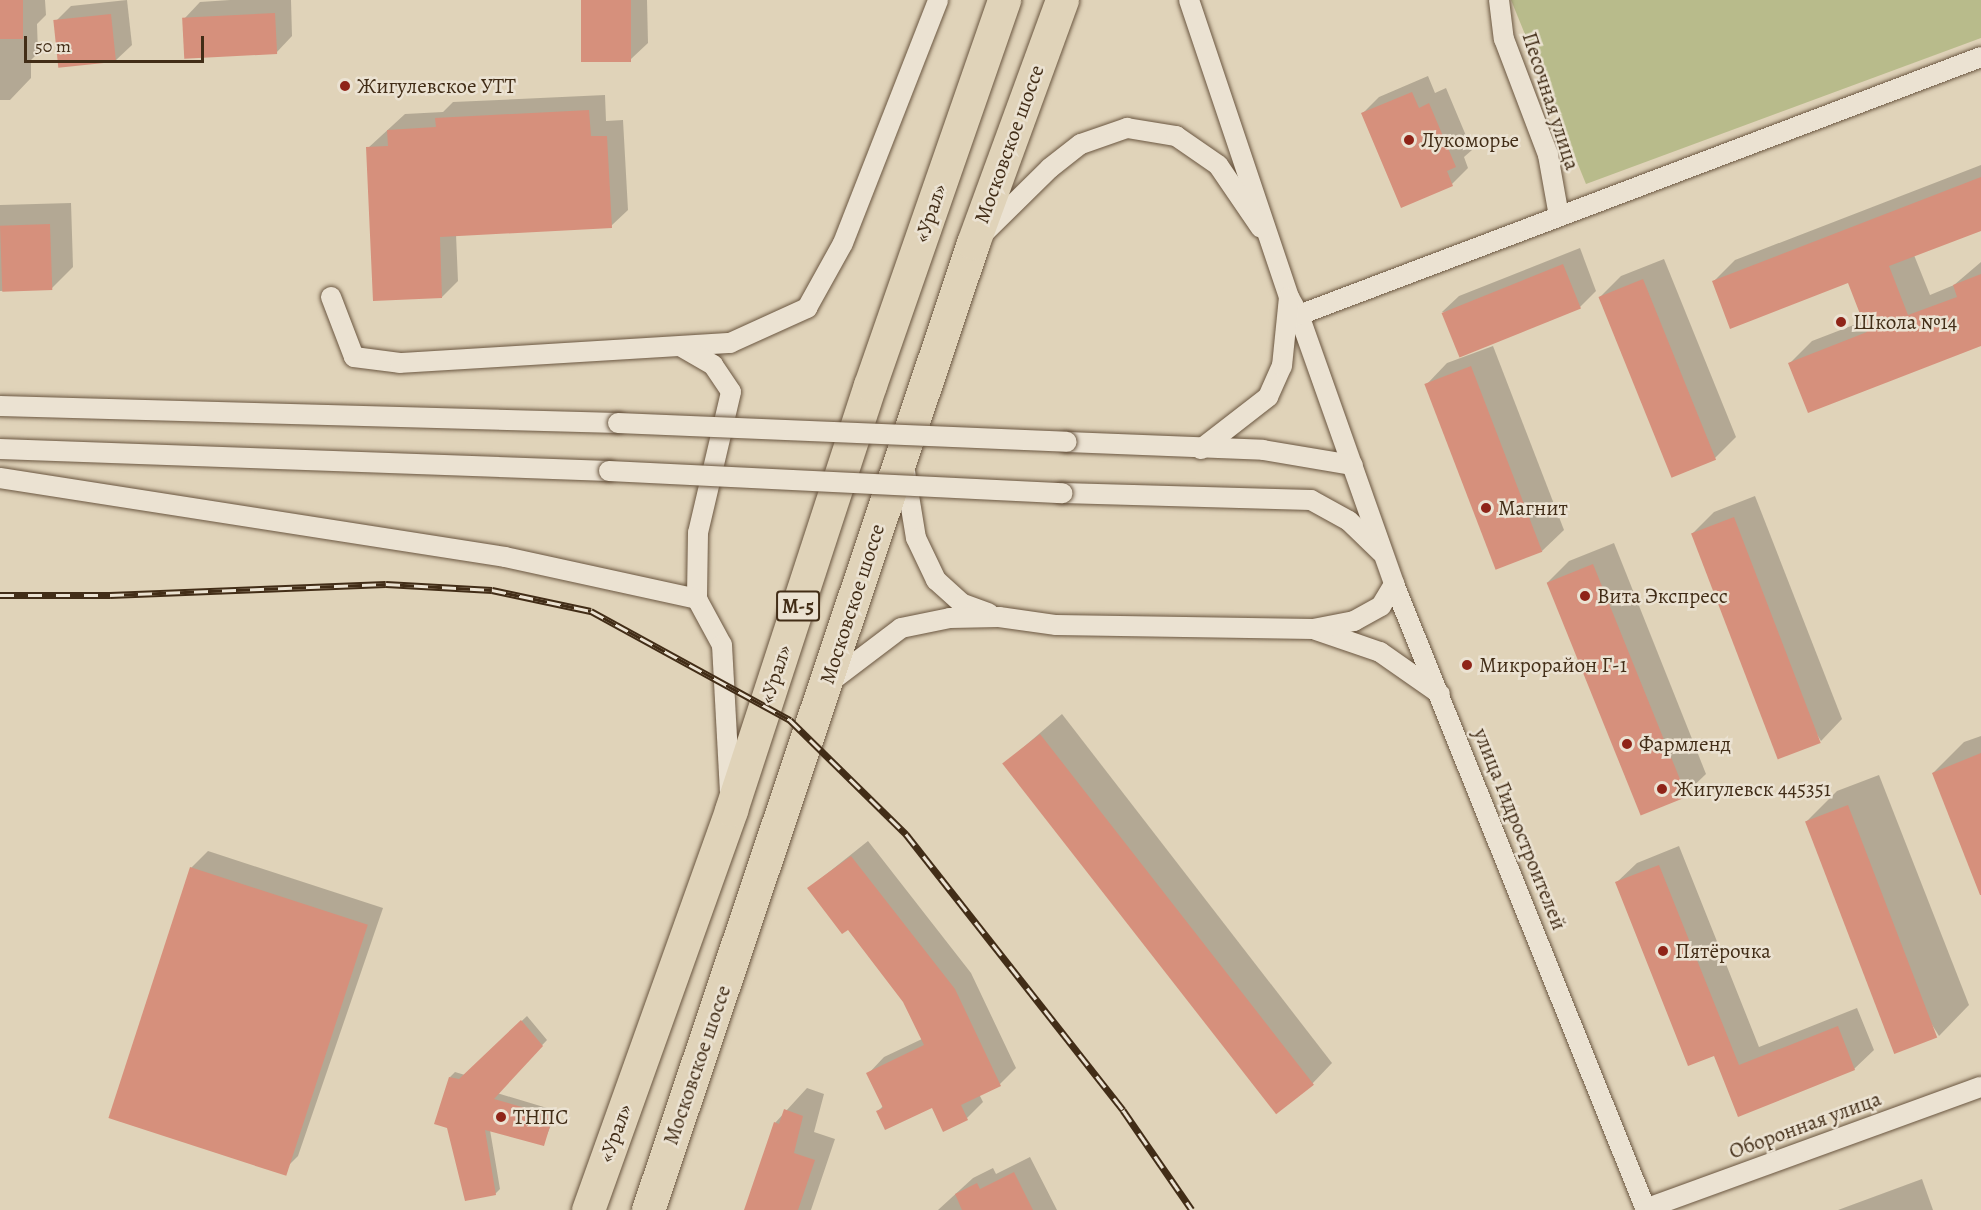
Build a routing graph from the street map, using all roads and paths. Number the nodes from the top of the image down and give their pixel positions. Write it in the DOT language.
graph roads {
  1 [pos="938,0"];
  2 [pos="1004,0"];
  3 [pos="1062,0"];
  4 [pos="1189,0"];
  5 [pos="1499,0"];
  6 [pos="1981,57"];
  7 [pos="1559,216"];
  8 [pos="973,243"];
  9 [pos="1275,249"];
  10 [pos="331,297"];
  11 [pos="1289,297"];
  12 [pos="1299,315"];
  13 [pos="682,347"];
  14 [pos="0,406"];
  15 [pos="0,449"];
  16 [pos="1201,449"];
  17 [pos="902,454"];
  18 [pos="1353,465"];
  19 [pos="0,478"];
  20 [pos="1386,559"];
  21 [pos="1394,584"];
  22 [pos="697,599"];
  23 [pos="999,617"];
  24 [pos="1313,629"];
  25 [pos="825,685"];
  26 [pos="1440,694"];
  27 [pos="730,810"];
  28 [pos="1981,1087"];
  29 [pos="588,1210"];
  30 [pos="648,1210"];
  31 [pos="1645,1210"];
  1 -- 13 [label="street"];
  2 -- 27 [label="highway, «Урал» / М-5"];
  3 -- 8 [label="highway, Московское шоссе / М-5"];
  4 -- 9 [label="street"];
  5 -- 7 [label="street, Песочная улица"];
  6 -- 7 [label="street"];
  7 -- 12 [label="street"];
  8 -- 9 [label="street"];
  8 -- 17 [label="highway, Московское шоссе / М-5"];
  9 -- 11 [label="street"];
  10 -- 13 [label="street"];
  11 -- 12 [label="street, улица Гидростроителей"];
  11 -- 16 [label="street"];
  12 -- 18 [label="street, улица Гидростроителей"];
  13 -- 22 [label="street"];
  14 -- 16 [label="street, bridge"];
  15 -- 20 [label="street, bridge"];
  16 -- 18 [label="street"];
  17 -- 23 [label="street"];
  17 -- 25 [label="highway, Московское шоссе / М-5"];
  18 -- 20 [label="street, улица Гидростроителей"];
  19 -- 22 [label="street"];
  20 -- 21 [label="street, улица Гидростроителей"];
  21 -- 24 [label="street"];
  21 -- 26 [label="street, улица Гидростроителей"];
  22 -- 27 [label="street"];
  23 -- 24 [label="street"];
  23 -- 25 [label="street"];
  24 -- 26 [label="street"];
  25 -- 30 [label="highway, Московское шоссе / М-5"];
  26 -- 31 [label="street, улица Гидростроителей"];
  27 -- 29 [label="highway, «Урал» / М-5"];
  28 -- 31 [label="street, Оборонная улица"];
}
